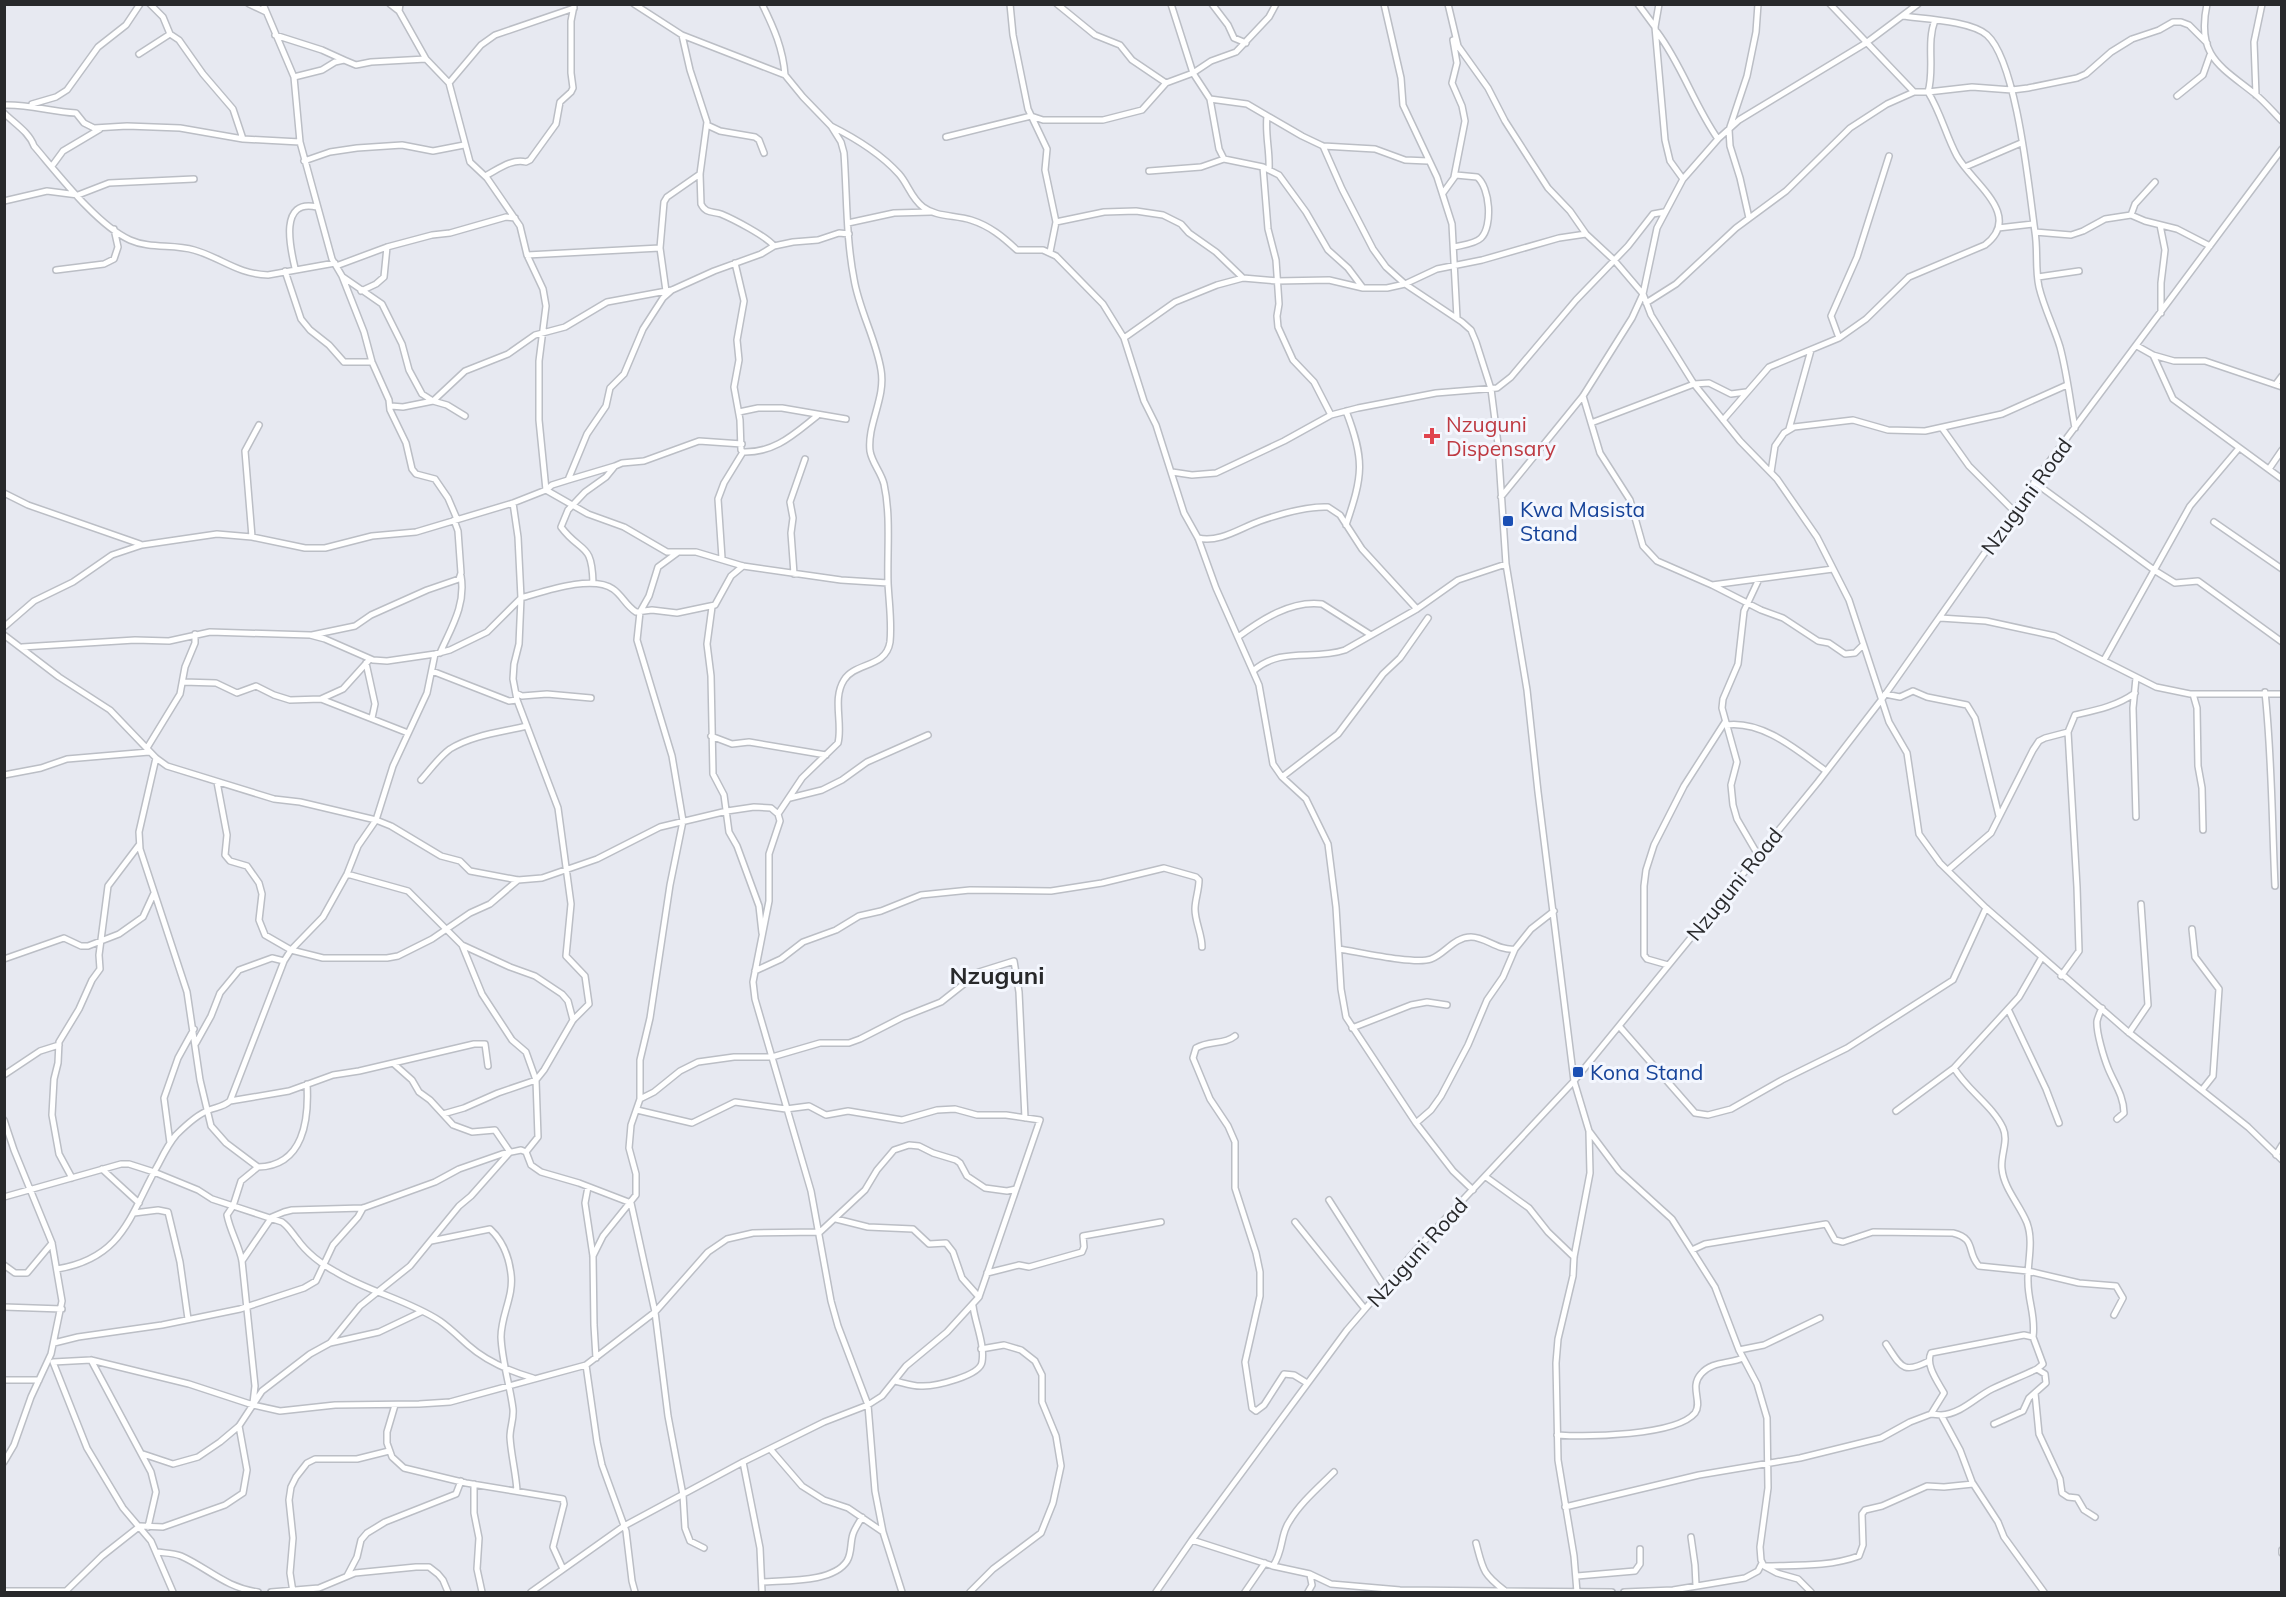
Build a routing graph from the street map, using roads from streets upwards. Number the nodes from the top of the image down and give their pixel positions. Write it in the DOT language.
graph roads {
  1 [pos="140,4"];
  2 [pos="150,4"];
  3 [pos="249,4"];
  4 [pos="263,4"];
  5 [pos="390,4"];
  6 [pos="634,4"];
  7 [pos="762,4"];
  8 [pos="1010,4"];
  9 [pos="1057,4"];
  10 [pos="1171,4"];
  11 [pos="1212,4"];
  12 [pos="1276,4"];
  13 [pos="1384,4"];
  14 [pos="1448,4"];
  15 [pos="1638,4"];
  16 [pos="1659,4"];
  17 [pos="1758,4"];
  18 [pos="1830,4"];
  19 [pos="1918,4"];
  20 [pos="2207,4"];
  21 [pos="2262,4"];
  22 [pos="574,6"];
  23 [pos="400,8"];
  24 [pos="266,12"];
  25 [pos="1903,16"];
  26 [pos="1935,20"];
  27 [pos="1656,29"];
  28 [pos="170,34"];
  29 [pos="275,35"];
  30 [pos="682,35"];
  31 [pos="1455,36"];
  32 [pos="1866,43"];
  33 [pos="1246,44"];
  34 [pos="2207,44"];
  35 [pos="139,54"];
  36 [pos="2210,55"];
  37 [pos="426,59"];
  38 [pos="344,60"];
  39 [pos="1193,73"];
  40 [pos="785,75"];
  41 [pos="294,77"];
  42 [pos="449,83"];
  43 [pos="1166,83"];
  44 [pos="2012,90"];
  45 [pos="1914,92"];
  46 [pos="1928,92"];
  47 [pos="2256,95"];
  48 [pos="2177,96"];
  49 [pos="1210,99"];
  50 [pos="4,105"];
  51 [pos="31,105"];
  52 [pos="4,113"];
  53 [pos="1031,116"];
  54 [pos="1267,116"];
  55 [pos="2282,121"];
  56 [pos="707,125"];
  57 [pos="831,126"];
  58 [pos="102,128"];
  59 [pos="1729,130"];
  60 [pos="946,137"];
  61 [pos="243,139"];
  62 [pos="1718,139"];
  63 [pos="300,142"];
  64 [pos="2021,143"];
  65 [pos="464,145"];
  66 [pos="1323,146"];
  67 [pos="2282,150"];
  68 [pos="764,153"];
  69 [pos="1889,156"];
  70 [pos="1224,159"];
  71 [pos="1428,160"];
  72 [pos="304,161"];
  73 [pos="52,166"];
  74 [pos="1965,167"];
  75 [pos="1266,168"];
  76 [pos="1149,171"];
  77 [pos="700,174"];
  78 [pos="485,176"];
  79 [pos="1454,177"];
  80 [pos="194,179"];
  81 [pos="1683,179"];
  82 [pos="2155,182"];
  83 [pos="1443,193"];
  84 [pos="78,195"];
  85 [pos="4,201"];
  86 [pos="317,207"];
  87 [pos="931,212"];
  88 [pos="1664,213"];
  89 [pos="2131,215"];
  90 [pos="515,218"];
  91 [pos="1749,218"];
  92 [pos="1056,222"];
  93 [pos="848,223"];
  94 [pos="2033,224"];
  95 [pos="2160,225"];
  96 [pos="1998,228"];
  97 [pos="114,229"];
  98 [pos="2035,232"];
  99 [pos="849,234"];
  100 [pos="1586,234"];
  101 [pos="774,246"];
  102 [pos="2210,246"];
  103 [pos="387,247"];
  104 [pos="1454,247"];
  105 [pos="660,248"];
  106 [pos="1050,252"];
  107 [pos="527,255"];
  108 [pos="1614,260"];
  109 [pos="735,263"];
  110 [pos="1455,264"];
  111 [pos="335,265"];
  112 [pos="295,268"];
  113 [pos="56,270"];
  114 [pos="2079,271"];
  115 [pos="285,272"];
  116 [pos="342,276"];
  117 [pos="2038,277"];
  118 [pos="1244,278"];
  119 [pos="1277,281"];
  120 [pos="1406,284"];
  121 [pos="1363,288"];
  122 [pos="669,290"];
  123 [pos="361,291"];
  124 [pos="1643,294"];
  125 [pos="1646,303"];
  126 [pos="2161,313"];
  127 [pos="1457,318"];
  128 [pos="543,334"];
  129 [pos="1124,338"];
  130 [pos="1839,338"];
  131 [pos="2137,346"];
  132 [pos="1810,350"];
  133 [pos="2153,355"];
  134 [pos="372,362"];
  135 [pos="2282,376"];
  136 [pos="1694,384"];
  137 [pos="2067,385"];
  138 [pos="2279,386"];
  139 [pos="1491,389"];
  140 [pos="1746,392"];
  141 [pos="1583,396"];
  142 [pos="433,401"];
  143 [pos="391,406"];
  144 [pos="1346,411"];
  145 [pos="739,412"];
  146 [pos="1331,415"];
  147 [pos="465,416"];
  148 [pos="817,416"];
  149 [pos="846,419"];
  150 [pos="1723,420"];
  151 [pos="1591,423"];
  152 [pos="259,425"];
  153 [pos="1942,428"];
  154 [pos="2075,428"];
  155 [pos="1789,429"];
  156 [pos="742,444"];
  157 [pos="2239,448"];
  158 [pos="2282,450"];
  159 [pos="743,452"];
  160 [pos="805,459"];
  161 [pos="615,466"];
  162 [pos="2269,469"];
  163 [pos="1172,472"];
  164 [pos="1771,472"];
  165 [pos="2282,479"];
  166 [pos="568,480"];
  167 [pos="2034,483"];
  168 [pos="546,490"];
  169 [pos="4,493"];
  170 [pos="1502,497"];
  171 [pos="513,503"];
  172 [pos="573,505"];
  173 [pos="2014,511"];
  174 [pos="456,520"];
  175 [pos="2214,522"];
  176 [pos="1346,525"];
  177 [pos="252,537"];
  178 [pos="1198,538"];
  179 [pos="142,545"];
  180 [pos="677,553"];
  181 [pos="722,558"];
  182 [pos="1506,564"];
  183 [pos="743,566"];
  184 [pos="1833,569"];
  185 [pos="2282,569"];
  186 [pos="2154,570"];
  187 [pos="794,574"];
  188 [pos="461,576"];
  189 [pos="1759,579"];
  190 [pos="593,583"];
  191 [pos="888,583"];
  192 [pos="1712,585"];
  193 [pos="521,598"];
  194 [pos="1747,603"];
  195 [pos="712,607"];
  196 [pos="1417,609"];
  197 [pos="640,612"];
  198 [pos="1428,618"];
  199 [pos="1940,618"];
  200 [pos="4,627"];
  201 [pos="195,634"];
  202 [pos="4,635"];
  203 [pos="310,635"];
  204 [pos="1371,635"];
  205 [pos="1238,637"];
  206 [pos="2282,642"];
  207 [pos="1863,645"];
  208 [pos="22,647"];
  209 [pos="437,654"];
  210 [pos="2104,660"];
  211 [pos="368,661"];
  212 [pos="1253,670"];
  213 [pos="432,671"];
  214 [pos="2136,678"];
  215 [pos="183,682"];
  216 [pos="2265,692"];
  217 [pos="515,693"];
  218 [pos="2135,693"];
  219 [pos="2193,694"];
  220 [pos="2282,694"];
  221 [pos="1883,696"];
  222 [pos="591,698"];
  223 [pos="321,699"];
  224 [pos="517,700"];
  225 [pos="372,718"];
  226 [pos="1725,723"];
  227 [pos="527,726"];
  228 [pos="2068,732"];
  229 [pos="408,733"];
  230 [pos="928,735"];
  231 [pos="711,736"];
  232 [pos="148,750"];
  233 [pos="826,755"];
  234 [pos="156,758"];
  235 [pos="1826,771"];
  236 [pos="4,775"];
  237 [pos="1282,777"];
  238 [pos="421,780"];
  239 [pos="217,782"];
  240 [pos="790,798"];
  241 [pos="727,811"];
  242 [pos="778,814"];
  243 [pos="1999,816"];
  244 [pos="2136,817"];
  245 [pos="375,820"];
  246 [pos="683,821"];
  247 [pos="2203,830"];
  248 [pos="139,845"];
  249 [pos="1758,855"];
  250 [pos="565,869"];
  251 [pos="1948,870"];
  252 [pos="346,874"];
  253 [pos="518,880"];
  254 [pos="2276,886"];
  255 [pos="154,892"];
  256 [pos="2141,904"];
  257 [pos="1986,908"];
  258 [pos="1554,911"];
  259 [pos="447,929"];
  260 [pos="2192,929"];
  261 [pos="763,935"];
  262 [pos="101,942"];
  263 [pos="462,945"];
  264 [pos="1202,947"];
  265 [pos="1339,949"];
  266 [pos="291,950"];
  267 [pos="1515,950"];
  268 [pos="2042,957"];
  269 [pos="4,959"];
  270 [pos="284,962"];
  271 [pos="1668,965"];
  272 [pos="755,971"];
  273 [pos="2061,976"];
  274 [pos="1447,1005"];
  275 [pos="2102,1008"];
  276 [pos="2008,1009"];
  277 [pos="573,1020"];
  278 [pos="1619,1026"];
  279 [pos="1352,1028"];
  280 [pos="194,1029"];
  281 [pos="2128,1033"];
  282 [pos="1235,1036"];
  283 [pos="195,1044"];
  284 [pos="59,1045"];
  285 [pos="772,1057"];
  286 [pos="394,1064"];
  287 [pos="488,1066"];
  288 [pos="1954,1068"];
  289 [pos="4,1075"];
  290 [pos="536,1080"];
  291 [pos="1574,1081"];
  292 [pos="307,1084"];
  293 [pos="2202,1090"];
  294 [pos="640,1099"];
  295 [pos="230,1101"];
  296 [pos="786,1109"];
  297 [pos="637,1110"];
  298 [pos="207,1111"];
  299 [pos="1896,1112"];
  300 [pos="442,1114"];
  301 [pos="1025,1118"];
  302 [pos="2117,1119"];
  303 [pos="4,1120"];
  304 [pos="2059,1123"];
  305 [pos="1416,1124"];
  306 [pos="1589,1131"];
  307 [pos="170,1143"];
  308 [pos="2282,1145"];
  309 [pos="510,1152"];
  310 [pos="526,1152"];
  311 [pos="2276,1155"];
  312 [pos="2282,1160"];
  313 [pos="258,1167"];
  314 [pos="102,1169"];
  315 [pos="154,1172"];
  316 [pos="1485,1177"];
  317 [pos="72,1178"];
  318 [pos="588,1187"];
  319 [pos="1016,1189"];
  320 [pos="31,1190"];
  321 [pos="1473,1190"];
  322 [pos="4,1197"];
  323 [pos="1329,1200"];
  324 [pos="139,1203"];
  325 [pos="631,1203"];
  326 [pos="233,1206"];
  327 [pos="363,1208"];
  328 [pos="134,1214"];
  329 [pos="272,1217"];
  330 [pos="836,1219"];
  331 [pos="1161,1222"];
  332 [pos="1295,1222"];
  333 [pos="820,1233"];
  334 [pos="432,1241"];
  335 [pos="52,1243"];
  336 [pos="1692,1250"];
  337 [pos="593,1256"];
  338 [pos="1574,1257"];
  339 [pos="242,1261"];
  340 [pos="4,1265"];
  341 [pos="325,1265"];
  342 [pos="57,1269"];
  343 [pos="2028,1271"];
  344 [pos="987,1273"];
  345 [pos="1384,1286"];
  346 [pos="380,1292"];
  347 [pos="979,1297"];
  348 [pos="4,1306"];
  349 [pos="973,1306"];
  350 [pos="246,1308"];
  351 [pos="62,1309"];
  352 [pos="1365,1309"];
  353 [pos="422,1312"];
  354 [pos="655,1312"];
  355 [pos="2114,1315"];
  356 [pos="1820,1318"];
  357 [pos="188,1319"];
  358 [pos="2033,1336"];
  359 [pos="54,1343"];
  360 [pos="330,1343"];
  361 [pos="1886,1344"];
  362 [pos="981,1349"];
  363 [pos="1739,1350"];
  364 [pos="51,1354"];
  365 [pos="596,1358"];
  366 [pos="1743,1358"];
  367 [pos="91,1360"];
  368 [pos="1929,1361"];
  369 [pos="53,1362"];
  370 [pos="586,1365"];
  371 [pos="505,1369"];
  372 [pos="2037,1369"];
  373 [pos="535,1379"];
  374 [pos="4,1380"];
  375 [pos="39,1380"];
  376 [pos="895,1381"];
  377 [pos="1307,1383"];
  378 [pos="509,1386"];
  379 [pos="2035,1393"];
  380 [pos="253,1405"];
  381 [pos="395,1405"];
  382 [pos="868,1405"];
  383 [pos="1931,1414"];
  384 [pos="1941,1415"];
  385 [pos="1994,1424"];
  386 [pos="239,1426"];
  387 [pos="1557,1435"];
  388 [pos="4,1445"];
  389 [pos="14,1445"];
  390 [pos="771,1450"];
  391 [pos="389,1451"];
  392 [pos="142,1454"];
  393 [pos="4,1462"];
  394 [pos="743,1462"];
  395 [pos="1768,1464"];
  396 [pos="1334,1472"];
  397 [pos="461,1481"];
  398 [pos="474,1484"];
  399 [pos="1973,1484"];
  400 [pos="517,1491"];
  401 [pos="683,1495"];
  402 [pos="1565,1507"];
  403 [pos="862,1517"];
  404 [pos="2095,1517"];
  405 [pos="140,1526"];
  406 [pos="624,1526"];
  407 [pos="148,1527"];
  408 [pos="882,1532"];
  409 [pos="1690,1537"];
  410 [pos="1192,1540"];
  411 [pos="1476,1543"];
  412 [pos="704,1548"];
  413 [pos="1640,1549"];
  414 [pos="158,1552"];
  415 [pos="1265,1563"];
  416 [pos="1763,1564"];
  417 [pos="1273,1566"];
  418 [pos="563,1569"];
  419 [pos="1310,1574"];
  420 [pos="347,1576"];
  421 [pos="1577,1576"];
  422 [pos="762,1582"];
  423 [pos="1696,1585"];
  424 [pos="4,1591"];
  425 [pos="1505,1591"];
  426 [pos="65,1592"];
  427 [pos="293,1592"];
  428 [pos="1577,1592"];
  429 [pos="173,1593"];
  430 [pos="258,1593"];
  431 [pos="271,1593"];
  432 [pos="448,1593"];
  433 [pos="482,1593"];
  434 [pos="531,1593"];
  435 [pos="636,1593"];
  436 [pos="762,1593"];
  437 [pos="902,1593"];
  438 [pos="970,1593"];
  439 [pos="1155,1593"];
  440 [pos="1245,1593"];
  441 [pos="1308,1593"];
  442 [pos="1612,1593"];
  443 [pos="1624,1593"];
  444 [pos="1811,1593"];
  445 [pos="2044,1593"];
  1 -- 51 [label="street"];
  2 -- 28 [label="street"];
  3 -- 24 [label="street"];
  4 -- 24 [label="street"];
  5 -- 23 [label="street"];
  6 -- 30 [label="street"];
  7 -- 40 [label="street"];
  8 -- 53 [label="street"];
  9 -- 43 [label="street"];
  10 -- 39 [label="street"];
  11 -- 33 [label="street"];
  12 -- 33 [label="street"];
  13 -- 71 [label="street"];
  14 -- 31 [label="street"];
  15 -- 27 [label="street"];
  16 -- 27 [label="street"];
  17 -- 59 [label="street"];
  18 -- 32 [label="street"];
  19 -- 25 [label="street"];
  20 -- 34 [label="street"];
  21 -- 47 [label="street"];
  22 -- 42 [label="street"];
  22 -- 78 [label="street"];
  23 -- 37 [label="street"];
  24 -- 29 [label="street"];
  25 -- 26 [label="street"];
  25 -- 32 [label="street"];
  26 -- 44 [label="street"];
  26 -- 46 [label="street"];
  27 -- 62 [label="street"];
  27 -- 81 [label="street"];
  28 -- 35 [label="street"];
  28 -- 61 [label="street"];
  29 -- 38 [label="street"];
  29 -- 41 [label="street"];
  30 -- 40 [label="street"];
  30 -- 56 [label="street"];
  31 -- 79 [label="street"];
  31 -- 100 [label="street"];
  32 -- 45 [label="street"];
  32 -- 59 [label="street"];
  33 -- 39 [label="street"];
  34 -- 36 [label="street"];
  34 -- 44 [label="street"];
  36 -- 47 [label="street"];
  36 -- 48 [label="street"];
  37 -- 38 [label="street"];
  37 -- 42 [label="street"];
  38 -- 41 [label="street"];
  39 -- 43 [label="street"];
  39 -- 49 [label="street"];
  40 -- 57 [label="street"];
  41 -- 63 [label="street"];
  42 -- 65 [label="street"];
  43 -- 53 [label="street"];
  44 -- 46 [label="street"];
  44 -- 64 [label="street"];
  45 -- 46 [label="street"];
  45 -- 91 [label="street"];
  46 -- 74 [label="street"];
  47 -- 55 [label="street"];
  49 -- 54 [label="street"];
  49 -- 70 [label="street"];
  50 -- 51 [label="street"];
  51 -- 58 [label="street"];
  52 -- 73 [label="street"];
  53 -- 60 [label="street"];
  53 -- 92 [label="street"];
  54 -- 66 [label="street"];
  54 -- 75 [label="street"];
  56 -- 68 [label="street"];
  56 -- 77 [label="street"];
  57 -- 87 [label="street"];
  57 -- 93 [label="street"];
  58 -- 61 [label="street"];
  58 -- 73 [label="street"];
  59 -- 62 [label="street"];
  59 -- 91 [label="street"];
  61 -- 63 [label="street"];
  62 -- 81 [label="street"];
  63 -- 72 [label="street"];
  64 -- 74 [label="street"];
  64 -- 94 [label="street"];
  65 -- 72 [label="street"];
  65 -- 78 [label="street"];
  66 -- 71 [label="street"];
  66 -- 120 [label="street"];
  67 -- 102 [label="street, Nzuguni Road"];
  69 -- 130 [label="street"];
  70 -- 75 [label="street"];
  70 -- 76 [label="street"];
  71 -- 83 [label="street"];
  72 -- 86 [label="street"];
  73 -- 84 [label="street"];
  74 -- 96 [label="street"];
  75 -- 119 [label="street"];
  75 -- 121 [label="street"];
  77 -- 101 [label="street"];
  77 -- 105 [label="street"];
  78 -- 90 [label="street"];
  79 -- 83 [label="street"];
  79 -- 104 [label="street"];
  80 -- 84 [label="street"];
  81 -- 88 [label="street"];
  82 -- 89 [label="street"];
  83 -- 104 [label="street"];
  84 -- 85 [label="street"];
  84 -- 97 [label="street"];
  86 -- 111 [label="street"];
  86 -- 112 [label="street"];
  87 -- 93 [label="street"];
  87 -- 106 [label="street"];
  88 -- 108 [label="street"];
  88 -- 124 [label="street"];
  89 -- 95 [label="street"];
  89 -- 98 [label="street"];
  90 -- 103 [label="street"];
  90 -- 107 [label="street"];
  91 -- 125 [label="street"];
  92 -- 106 [label="street"];
  92 -- 118 [label="street"];
  93 -- 99 [label="street"];
  94 -- 96 [label="street"];
  94 -- 98 [label="street"];
  95 -- 102 [label="street"];
  95 -- 126 [label="street"];
  96 -- 130 [label="street"];
  97 -- 113 [label="street"];
  97 -- 115 [label="street"];
  98 -- 117 [label="street"];
  99 -- 101 [label="street"];
  99 -- 191 [label="street"];
  100 -- 108 [label="street"];
  100 -- 110 [label="street"];
  101 -- 109 [label="street"];
  102 -- 126 [label="street, Nzuguni Road"];
  103 -- 111 [label="street"];
  103 -- 123 [label="street"];
  104 -- 110 [label="street"];
  105 -- 107 [label="street"];
  105 -- 122 [label="street"];
  106 -- 129 [label="street"];
  107 -- 128 [label="street"];
  108 -- 124 [label="street"];
  108 -- 139 [label="street"];
  109 -- 122 [label="street"];
  109 -- 145 [label="street"];
  110 -- 120 [label="street"];
  110 -- 127 [label="street"];
  111 -- 112 [label="street"];
  111 -- 116 [label="street"];
  112 -- 115 [label="street"];
  114 -- 117 [label="street"];
  115 -- 134 [label="street"];
  116 -- 123 [label="street"];
  116 -- 134 [label="street"];
  117 -- 137 [label="street"];
  118 -- 119 [label="street"];
  118 -- 129 [label="street"];
  119 -- 121 [label="street"];
  119 -- 146 [label="street"];
  120 -- 121 [label="street"];
  120 -- 127 [label="street"];
  122 -- 128 [label="street"];
  122 -- 166 [label="street"];
  123 -- 142 [label="street"];
  124 -- 125 [label="street"];
  124 -- 141 [label="street"];
  125 -- 136 [label="street"];
  126 -- 131 [label="street, Nzuguni Road"];
  127 -- 139 [label="street"];
  128 -- 142 [label="street"];
  128 -- 168 [label="street"];
  129 -- 163 [label="street"];
  130 -- 132 [label="street"];
  131 -- 133 [label="street"];
  131 -- 154 [label="street, Nzuguni Road"];
  132 -- 140 [label="street"];
  132 -- 155 [label="street"];
  133 -- 138 [label="street"];
  133 -- 157 [label="street"];
  134 -- 143 [label="street"];
  135 -- 138 [label="street"];
  136 -- 140 [label="street"];
  136 -- 150 [label="street"];
  136 -- 151 [label="street"];
  137 -- 153 [label="street"];
  137 -- 154 [label="street"];
  139 -- 144 [label="street"];
  139 -- 170 [label="street"];
  140 -- 150 [label="street"];
  141 -- 151 [label="street"];
  141 -- 170 [label="street"];
  142 -- 143 [label="street"];
  142 -- 147 [label="street"];
  143 -- 174 [label="street"];
  144 -- 146 [label="street"];
  144 -- 176 [label="street"];
  145 -- 148 [label="street"];
  145 -- 156 [label="street"];
  146 -- 163 [label="street"];
  148 -- 149 [label="street"];
  148 -- 159 [label="street"];
  150 -- 164 [label="street"];
  151 -- 192 [label="street"];
  152 -- 177 [label="street"];
  153 -- 155 [label="street"];
  153 -- 173 [label="street"];
  154 -- 167 [label="street, Nzuguni Road"];
  155 -- 164 [label="street"];
  156 -- 159 [label="street"];
  156 -- 161 [label="street"];
  157 -- 162 [label="street"];
  157 -- 186 [label="street"];
  158 -- 162 [label="street"];
  159 -- 181 [label="street"];
  160 -- 187 [label="street"];
  161 -- 166 [label="street"];
  161 -- 172 [label="street"];
  162 -- 165 [label="street"];
  163 -- 178 [label="street"];
  164 -- 184 [label="street"];
  166 -- 168 [label="street"];
  167 -- 173 [label="street, Nzuguni Road"];
  167 -- 186 [label="street"];
  168 -- 171 [label="street"];
  168 -- 172 [label="street"];
  169 -- 179 [label="street"];
  170 -- 182 [label="street"];
  171 -- 174 [label="street"];
  171 -- 193 [label="street"];
  172 -- 180 [label="street"];
  172 -- 190 [label="street"];
  173 -- 199 [label="street, Nzuguni Road"];
  174 -- 177 [label="street"];
  174 -- 188 [label="street"];
  175 -- 185 [label="street"];
  176 -- 178 [label="street"];
  176 -- 196 [label="street"];
  177 -- 179 [label="street"];
  178 -- 205 [label="street"];
  179 -- 200 [label="street"];
  180 -- 181 [label="street"];
  180 -- 197 [label="street"];
  181 -- 183 [label="street"];
  182 -- 196 [label="street"];
  182 -- 258 [label="street"];
  183 -- 187 [label="street"];
  183 -- 195 [label="street"];
  184 -- 189 [label="street"];
  184 -- 207 [label="street"];
  186 -- 206 [label="street"];
  186 -- 210 [label="street"];
  187 -- 191 [label="street"];
  188 -- 203 [label="street"];
  188 -- 209 [label="street"];
  189 -- 192 [label="street"];
  189 -- 194 [label="street"];
  190 -- 193 [label="street"];
  190 -- 197 [label="street"];
  191 -- 233 [label="street"];
  192 -- 194 [label="street"];
  193 -- 209 [label="street"];
  193 -- 217 [label="street"];
  194 -- 207 [label="street"];
  194 -- 226 [label="street"];
  195 -- 197 [label="street"];
  195 -- 231 [label="street"];
  196 -- 204 [label="street"];
  197 -- 246 [label="street"];
  198 -- 237 [label="street"];
  199 -- 210 [label="street"];
  199 -- 221 [label="street, Nzuguni Road"];
  201 -- 203 [label="street"];
  201 -- 208 [label="street"];
  201 -- 215 [label="street"];
  202 -- 208 [label="street"];
  203 -- 211 [label="street"];
  204 -- 205 [label="street"];
  204 -- 212 [label="street"];
  205 -- 212 [label="street"];
  207 -- 221 [label="street"];
  208 -- 232 [label="street"];
  209 -- 211 [label="street"];
  209 -- 213 [label="street"];
  210 -- 214 [label="street"];
  211 -- 223 [label="street"];
  211 -- 225 [label="street"];
  212 -- 237 [label="street"];
  213 -- 224 [label="street"];
  213 -- 229 [label="street"];
  214 -- 218 [label="street"];
  214 -- 219 [label="street"];
  215 -- 223 [label="street"];
  215 -- 232 [label="street"];
  216 -- 219 [label="street"];
  216 -- 220 [label="street"];
  216 -- 254 [label="street"];
  217 -- 222 [label="street"];
  217 -- 224 [label="street"];
  218 -- 228 [label="street"];
  218 -- 244 [label="street"];
  219 -- 247 [label="street"];
  221 -- 235 [label="street, Nzuguni Road"];
  221 -- 243 [label="street"];
  221 -- 251 [label="street"];
  223 -- 225 [label="street"];
  224 -- 227 [label="street"];
  225 -- 229 [label="street"];
  226 -- 235 [label="street"];
  226 -- 249 [label="street"];
  226 -- 271 [label="street"];
  227 -- 238 [label="street"];
  227 -- 250 [label="street"];
  228 -- 243 [label="street"];
  228 -- 273 [label="street"];
  229 -- 245 [label="street"];
  230 -- 240 [label="street"];
  231 -- 233 [label="street"];
  231 -- 241 [label="street"];
  232 -- 234 [label="street"];
  232 -- 236 [label="street"];
  233 -- 240 [label="street"];
  234 -- 239 [label="street"];
  234 -- 248 [label="street"];
  235 -- 249 [label="street, Nzuguni Road"];
  237 -- 265 [label="street"];
  239 -- 245 [label="street"];
  239 -- 266 [label="street"];
  240 -- 242 [label="street"];
  241 -- 242 [label="street"];
  241 -- 246 [label="street"];
  241 -- 261 [label="street"];
  242 -- 261 [label="street"];
  243 -- 251 [label="street"];
  245 -- 252 [label="street"];
  245 -- 253 [label="street"];
  246 -- 250 [label="street"];
  246 -- 294 [label="street"];
  248 -- 255 [label="street"];
  248 -- 262 [label="street"];
  249 -- 271 [label="street, Nzuguni Road"];
  250 -- 253 [label="street"];
  250 -- 277 [label="street"];
  251 -- 257 [label="street"];
  252 -- 259 [label="street"];
  252 -- 266 [label="street"];
  253 -- 259 [label="street"];
  255 -- 262 [label="street"];
  255 -- 280 [label="street"];
  256 -- 281 [label="street"];
  257 -- 268 [label="street"];
  257 -- 278 [label="street"];
  258 -- 267 [label="street"];
  258 -- 291 [label="street"];
  259 -- 263 [label="street"];
  259 -- 266 [label="street"];
  260 -- 293 [label="street"];
  261 -- 272 [label="street"];
  262 -- 269 [label="street"];
  262 -- 284 [label="street"];
  263 -- 277 [label="street"];
  263 -- 290 [label="street"];
  264 -- 272 [label="street"];
  265 -- 267 [label="street"];
  265 -- 279 [label="street"];
  266 -- 270 [label="street"];
  267 -- 305 [label="street"];
  268 -- 273 [label="street"];
  268 -- 276 [label="street"];
  270 -- 283 [label="street"];
  270 -- 295 [label="street"];
  271 -- 278 [label="street, Nzuguni Road"];
  272 -- 285 [label="street"];
  273 -- 275 [label="street"];
  274 -- 279 [label="street"];
  275 -- 281 [label="street"];
  275 -- 302 [label="street"];
  276 -- 288 [label="street"];
  276 -- 304 [label="street"];
  277 -- 290 [label="street"];
  278 -- 291 [label="street, Nzuguni Road"];
  279 -- 305 [label="street"];
  280 -- 283 [label="street"];
  280 -- 307 [label="street"];
  281 -- 293 [label="street"];
  282 -- 377 [label="street"];
  283 -- 298 [label="street"];
  284 -- 289 [label="street"];
  284 -- 317 [label="street"];
  285 -- 294 [label="street"];
  285 -- 296 [label="street"];
  285 -- 301 [label="street"];
  286 -- 287 [label="street"];
  286 -- 292 [label="street"];
  286 -- 300 [label="street"];
  288 -- 299 [label="street"];
  288 -- 343 [label="street"];
  290 -- 300 [label="street"];
  290 -- 310 [label="street"];
  291 -- 306 [label="street"];
  291 -- 316 [label="street, Nzuguni Road"];
  292 -- 295 [label="street"];
  292 -- 313 [label="street"];
  293 -- 311 [label="street"];
  294 -- 297 [label="street"];
  295 -- 298 [label="street"];
  296 -- 297 [label="street"];
  296 -- 301 [label="street"];
  296 -- 333 [label="street"];
  297 -- 325 [label="street"];
  298 -- 307 [label="street"];
  298 -- 313 [label="street"];
  300 -- 309 [label="street"];
  301 -- 319 [label="street"];
  303 -- 320 [label="street"];
  305 -- 321 [label="street"];
  306 -- 336 [label="street"];
  306 -- 338 [label="street"];
  307 -- 315 [label="street"];
  308 -- 311 [label="street"];
  309 -- 310 [label="street"];
  309 -- 327 [label="street"];
  309 -- 334 [label="street"];
  310 -- 318 [label="street"];
  311 -- 312 [label="street"];
  313 -- 326 [label="street"];
  314 -- 315 [label="street"];
  314 -- 317 [label="street"];
  314 -- 324 [label="street"];
  315 -- 324 [label="street"];
  315 -- 326 [label="street"];
  316 -- 321 [label="street, Nzuguni Road"];
  316 -- 338 [label="street"];
  317 -- 320 [label="street"];
  318 -- 325 [label="street"];
  318 -- 337 [label="street"];
  319 -- 330 [label="street"];
  319 -- 344 [label="street"];
  320 -- 322 [label="street"];
  320 -- 335 [label="street"];
  321 -- 345 [label="street, Nzuguni Road"];
  323 -- 345 [label="street"];
  324 -- 328 [label="street"];
  325 -- 337 [label="street"];
  325 -- 354 [label="street"];
  326 -- 329 [label="street"];
  326 -- 339 [label="street"];
  327 -- 329 [label="street"];
  327 -- 341 [label="street"];
  328 -- 342 [label="street"];
  328 -- 357 [label="street"];
  329 -- 339 [label="street"];
  329 -- 341 [label="street"];
  330 -- 333 [label="street"];
  330 -- 347 [label="street"];
  331 -- 344 [label="street"];
  332 -- 352 [label="street"];
  333 -- 354 [label="street"];
  333 -- 382 [label="street"];
  334 -- 346 [label="street"];
  334 -- 371 [label="street"];
  335 -- 340 [label="street"];
  335 -- 342 [label="street"];
  336 -- 343 [label="street"];
  336 -- 363 [label="street"];
  337 -- 365 [label="street"];
  338 -- 387 [label="street"];
  339 -- 350 [label="street"];
  341 -- 346 [label="street"];
  341 -- 350 [label="street"];
  342 -- 351 [label="street"];
  343 -- 355 [label="street"];
  343 -- 358 [label="street"];
  344 -- 347 [label="street"];
  345 -- 352 [label="street, Nzuguni Road"];
  346 -- 353 [label="street"];
  346 -- 360 [label="street"];
  347 -- 349 [label="street"];
  348 -- 351 [label="street"];
  349 -- 362 [label="street"];
  349 -- 376 [label="street"];
  350 -- 357 [label="street"];
  350 -- 380 [label="street"];
  351 -- 359 [label="street"];
  352 -- 377 [label="street, Nzuguni Road"];
  353 -- 360 [label="street"];
  353 -- 371 [label="street"];
  354 -- 365 [label="street"];
  354 -- 401 [label="street"];
  356 -- 363 [label="street"];
  357 -- 359 [label="street"];
  358 -- 368 [label="street"];
  358 -- 372 [label="street"];
  359 -- 364 [label="street"];
  360 -- 380 [label="street"];
  361 -- 368 [label="street"];
  362 -- 376 [label="street"];
  362 -- 438 [label="street"];
  363 -- 366 [label="street"];
  364 -- 369 [label="street"];
  364 -- 375 [label="street"];
  365 -- 370 [label="street"];
  366 -- 387 [label="street"];
  366 -- 395 [label="street"];
  367 -- 369 [label="street"];
  367 -- 380 [label="street"];
  367 -- 392 [label="street"];
  368 -- 383 [label="street"];
  369 -- 405 [label="street"];
  370 -- 373 [label="street"];
  370 -- 406 [label="street"];
  371 -- 373 [label="street"];
  371 -- 378 [label="street"];
  372 -- 379 [label="street"];
  372 -- 384 [label="street"];
  373 -- 378 [label="street"];
  374 -- 375 [label="street"];
  375 -- 389 [label="street"];
  376 -- 382 [label="street"];
  377 -- 410 [label="street, Nzuguni Road"];
  378 -- 381 [label="street"];
  378 -- 400 [label="street"];
  379 -- 385 [label="street"];
  379 -- 404 [label="street"];
  380 -- 381 [label="street"];
  380 -- 386 [label="street"];
  381 -- 391 [label="street"];
  382 -- 390 [label="street"];
  382 -- 408 [label="street"];
  383 -- 384 [label="street"];
  383 -- 395 [label="street"];
  384 -- 399 [label="street"];
  386 -- 392 [label="street"];
  386 -- 407 [label="street"];
  387 -- 402 [label="street"];
  388 -- 389 [label="street"];
  389 -- 393 [label="street"];
  390 -- 394 [label="street"];
  390 -- 403 [label="street"];
  391 -- 397 [label="street"];
  391 -- 427 [label="street"];
  392 -- 407 [label="street"];
  394 -- 401 [label="street"];
  394 -- 422 [label="street"];
  395 -- 402 [label="street"];
  395 -- 416 [label="street"];
  396 -- 417 [label="street"];
  397 -- 398 [label="street"];
  397 -- 420 [label="street"];
  398 -- 400 [label="street"];
  398 -- 433 [label="street"];
  399 -- 416 [label="street"];
  399 -- 445 [label="street"];
  400 -- 418 [label="street"];
  401 -- 406 [label="street"];
  401 -- 412 [label="street"];
  402 -- 421 [label="street"];
  403 -- 408 [label="street"];
  403 -- 422 [label="street"];
  405 -- 407 [label="street"];
  405 -- 414 [label="street"];
  405 -- 426 [label="street"];
  406 -- 418 [label="street"];
  406 -- 435 [label="street"];
  408 -- 437 [label="street"];
  409 -- 423 [label="street"];
  410 -- 415 [label="street"];
  410 -- 439 [label="street, Nzuguni Road"];
  411 -- 425 [label="street"];
  413 -- 421 [label="street"];
  414 -- 429 [label="street"];
  414 -- 430 [label="street"];
  415 -- 417 [label="street"];
  415 -- 440 [label="street"];
  416 -- 423 [label="street"];
  416 -- 444 [label="street"];
  417 -- 419 [label="street"];
  418 -- 434 [label="street"];
  419 -- 425 [label="street"];
  419 -- 441 [label="street"];
  420 -- 427 [label="street"];
  420 -- 432 [label="street"];
  421 -- 428 [label="street"];
  422 -- 436 [label="street"];
  423 -- 443 [label="street"];
  424 -- 426 [label="street"];
  425 -- 428 [label="street"];
  427 -- 431 [label="street"];
  428 -- 442 [label="street"];
}
